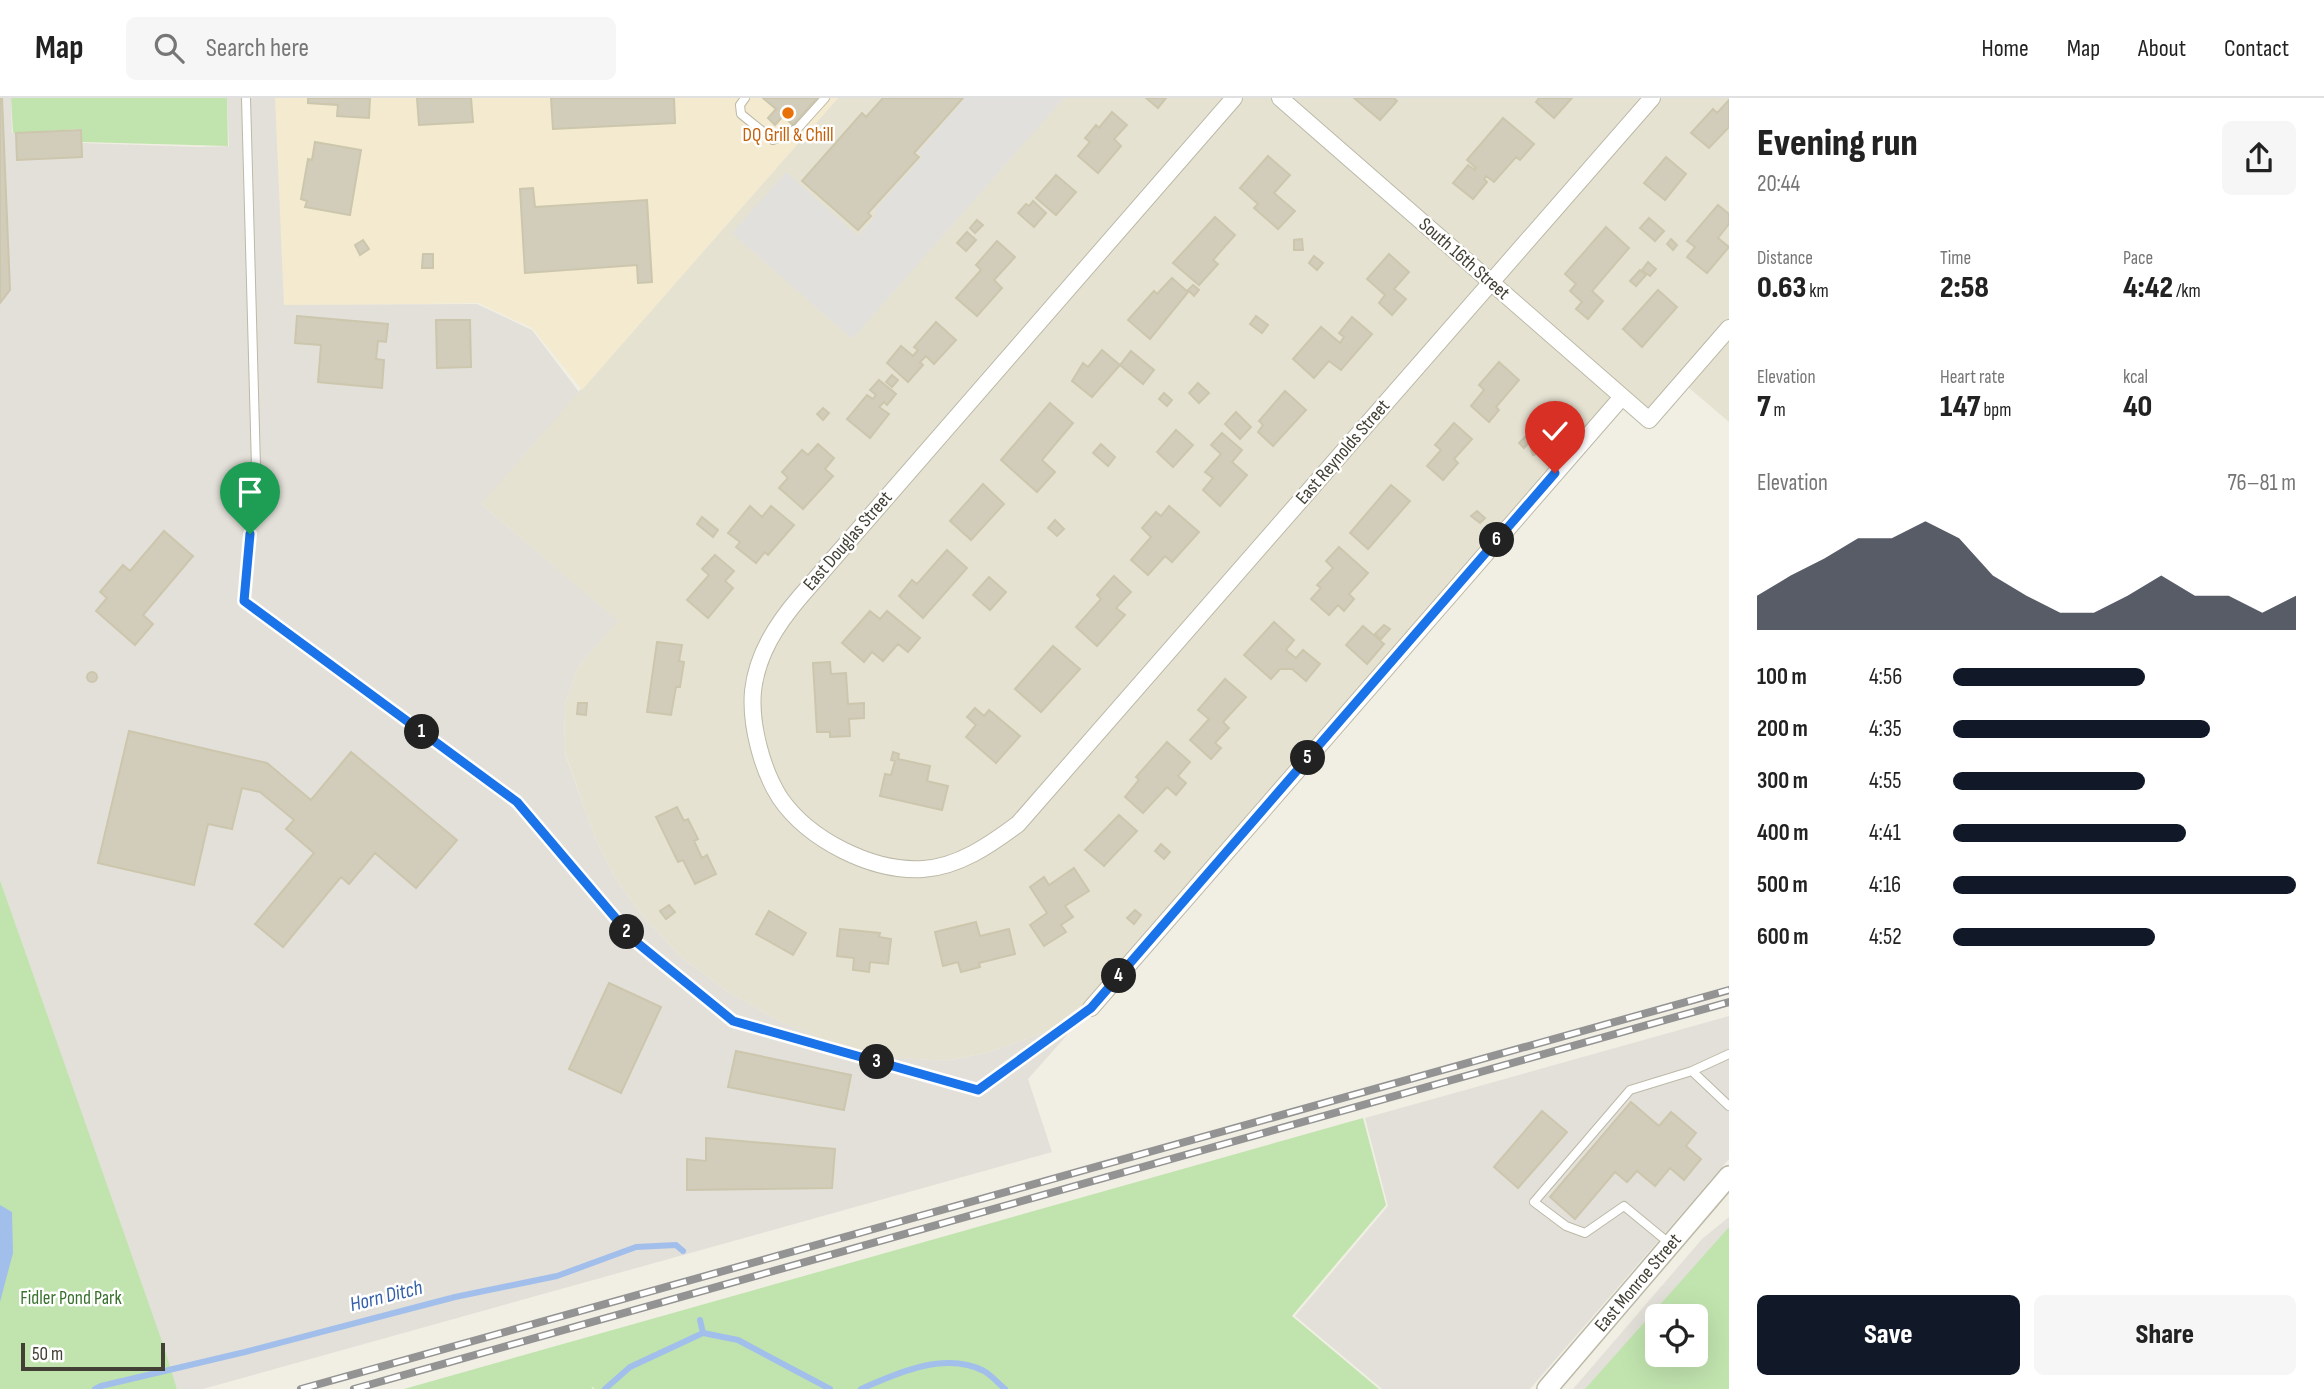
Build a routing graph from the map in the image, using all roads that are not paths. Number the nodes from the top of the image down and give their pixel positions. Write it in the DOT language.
graph roads {
  1 [pos="246,98"];
  2 [pos="746,98"];
  3 [pos="825,98"];
  4 [pos="1234,98"];
  5 [pos="1280,98"];
  6 [pos="1652,98"];
  7 [pos="1491,282"];
  8 [pos="1729,328"];
  9 [pos="1622,397"];
  10 [pos="1035,807"];
  11 [pos="1091,1008"];
  12 [pos="1729,1054"];
  13 [pos="1692,1071"];
  14 [pos="1729,1106"];
  15 [pos="1729,1175"];
  16 [pos="1671,1244"];
  17 [pos="1547,1389"];
  1 -- 11 [label="lane"];
  2 -- 3 [label="lane"];
  4 -- 10 [label="street, East Douglas Street"];
  5 -- 7 [label="street, South 16th Street"];
  6 -- 7 [label="street, East Reynolds Street"];
  7 -- 9 [label="street, South 16th Street"];
  7 -- 10 [label="street, East Reynolds Street"];
  8 -- 9 [label="street, South 16th Street"];
  9 -- 11 [label="street"];
  12 -- 13 [label="lane"];
  13 -- 14 [label="lane"];
  13 -- 16 [label="lane"];
  15 -- 16 [label="street, East Monroe Street"];
  16 -- 17 [label="street, East Monroe Street"];
}
